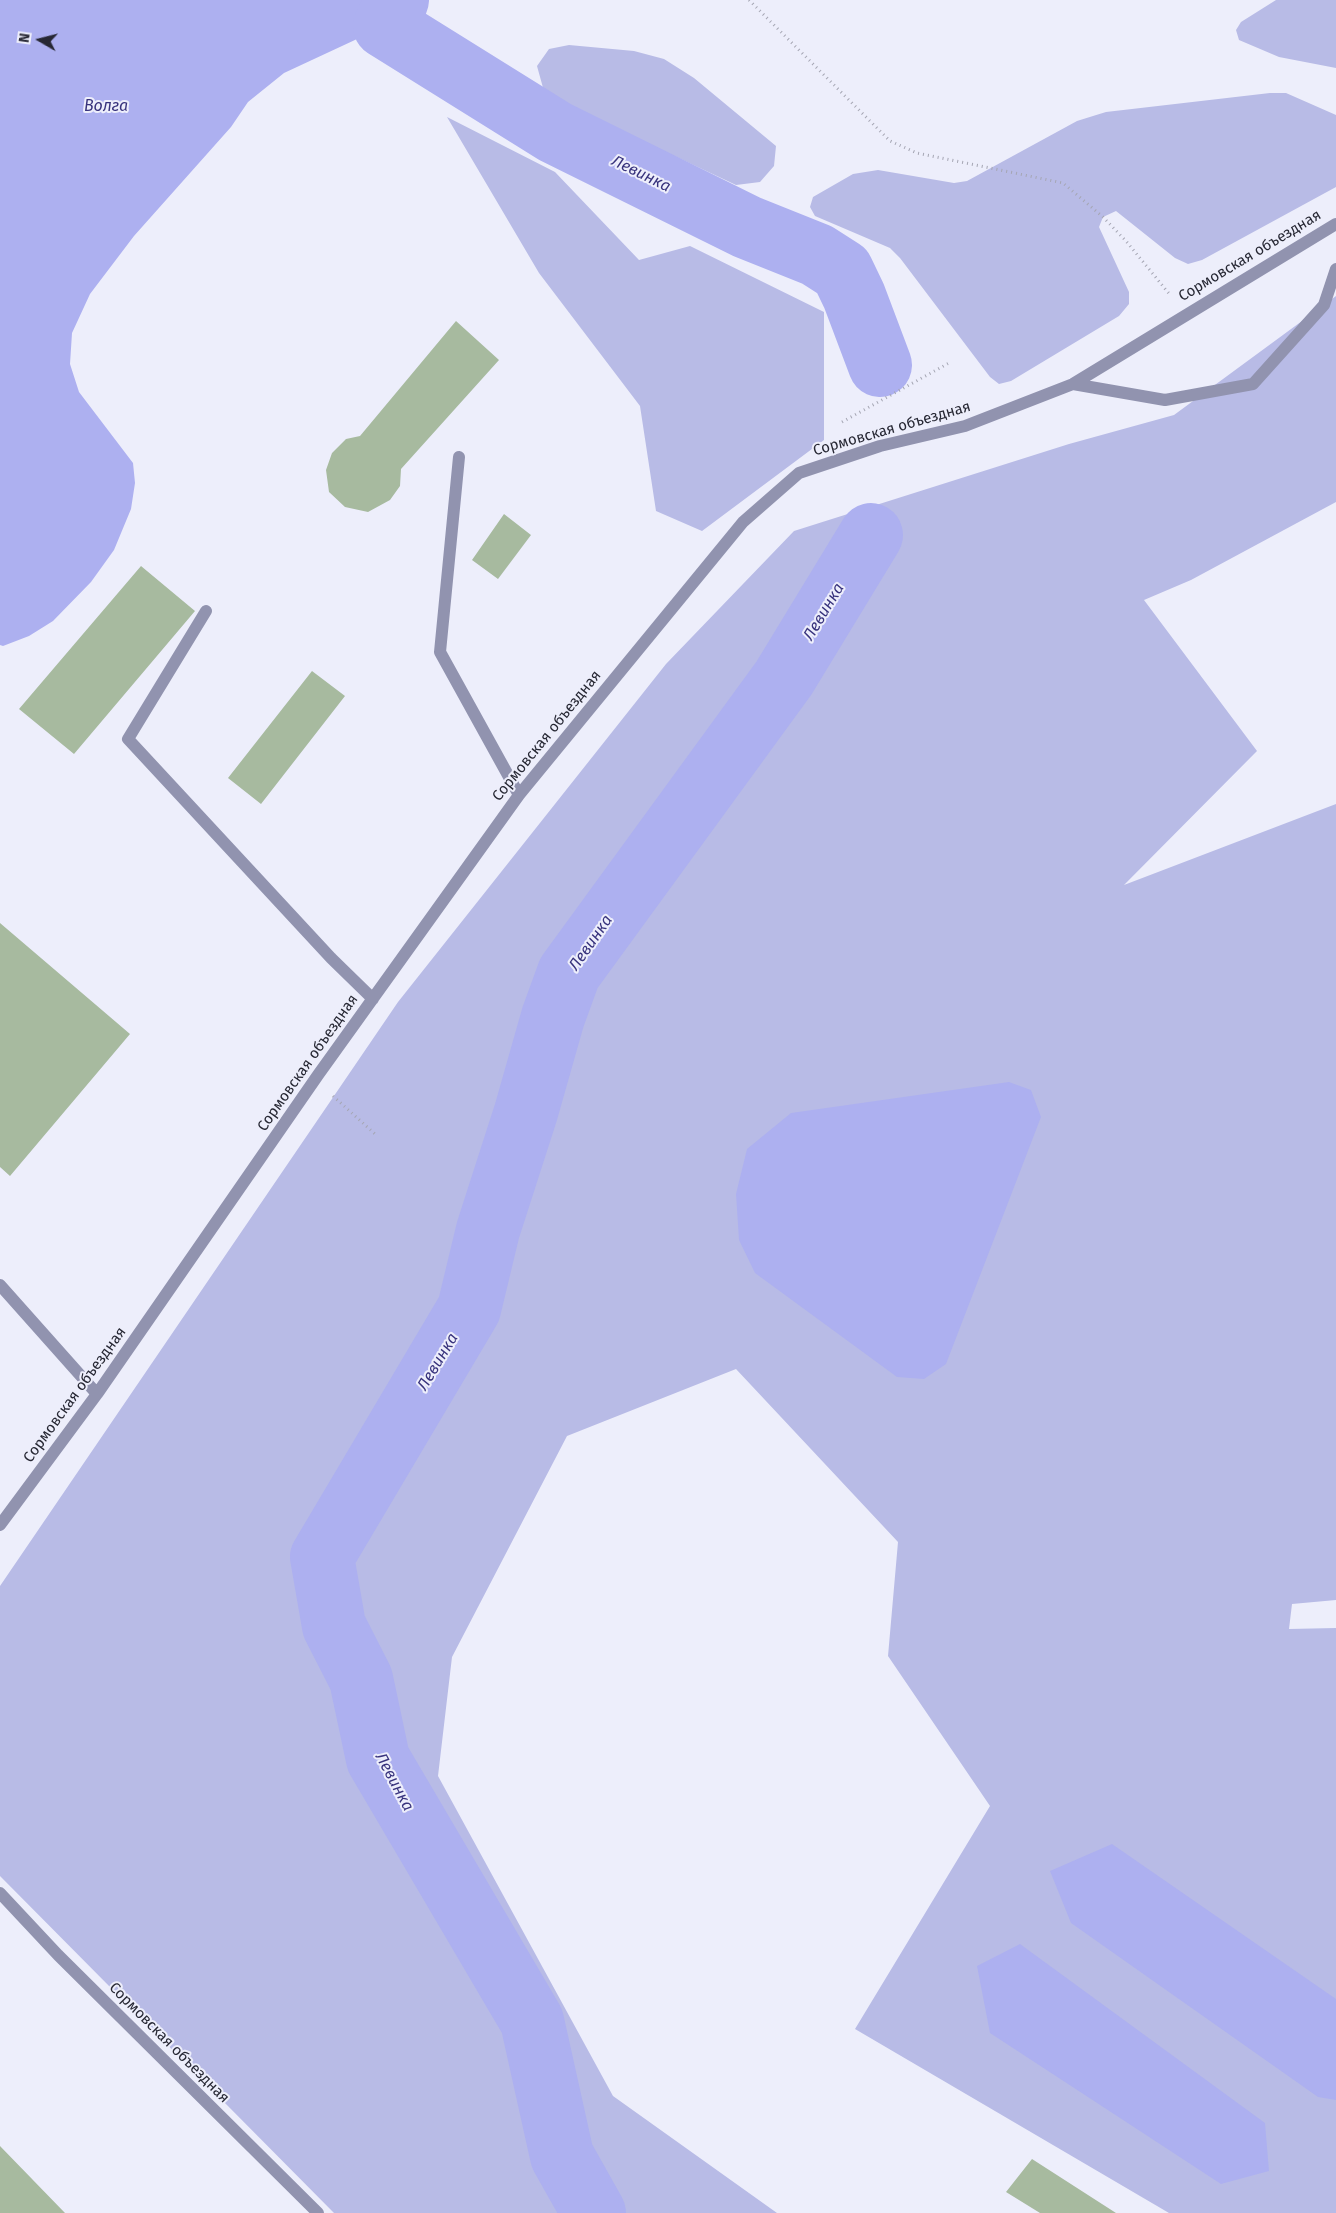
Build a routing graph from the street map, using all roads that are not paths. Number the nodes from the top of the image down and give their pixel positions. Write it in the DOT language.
graph roads {
  1 [pos="1336,224"];
  2 [pos="1336,269"];
  3 [pos="1073,384"];
  4 [pos="459,457"];
  5 [pos="206,611"];
  6 [pos="519,795"];
  7 [pos="373,999"];
  8 [pos="0,1285"];
  9 [pos="97,1394"];
  10 [pos="0,1525"];
  11 [pos="0,1893"];
  12 [pos="318,2213"];
  1 -- 3 [label="street, Сормовская объездная"];
  2 -- 3 [label="street"];
  3 -- 6 [label="street, Сормовская объездная"];
  4 -- 6 [label="street"];
  5 -- 7 [label="street"];
  6 -- 7 [label="street, Сормовская объездная"];
  7 -- 9 [label="street, Сормовская объездная"];
  8 -- 9 [label="street"];
  9 -- 10 [label="street, Сормовская объездная"];
  11 -- 12 [label="street, Сормовская объездная"];
}
